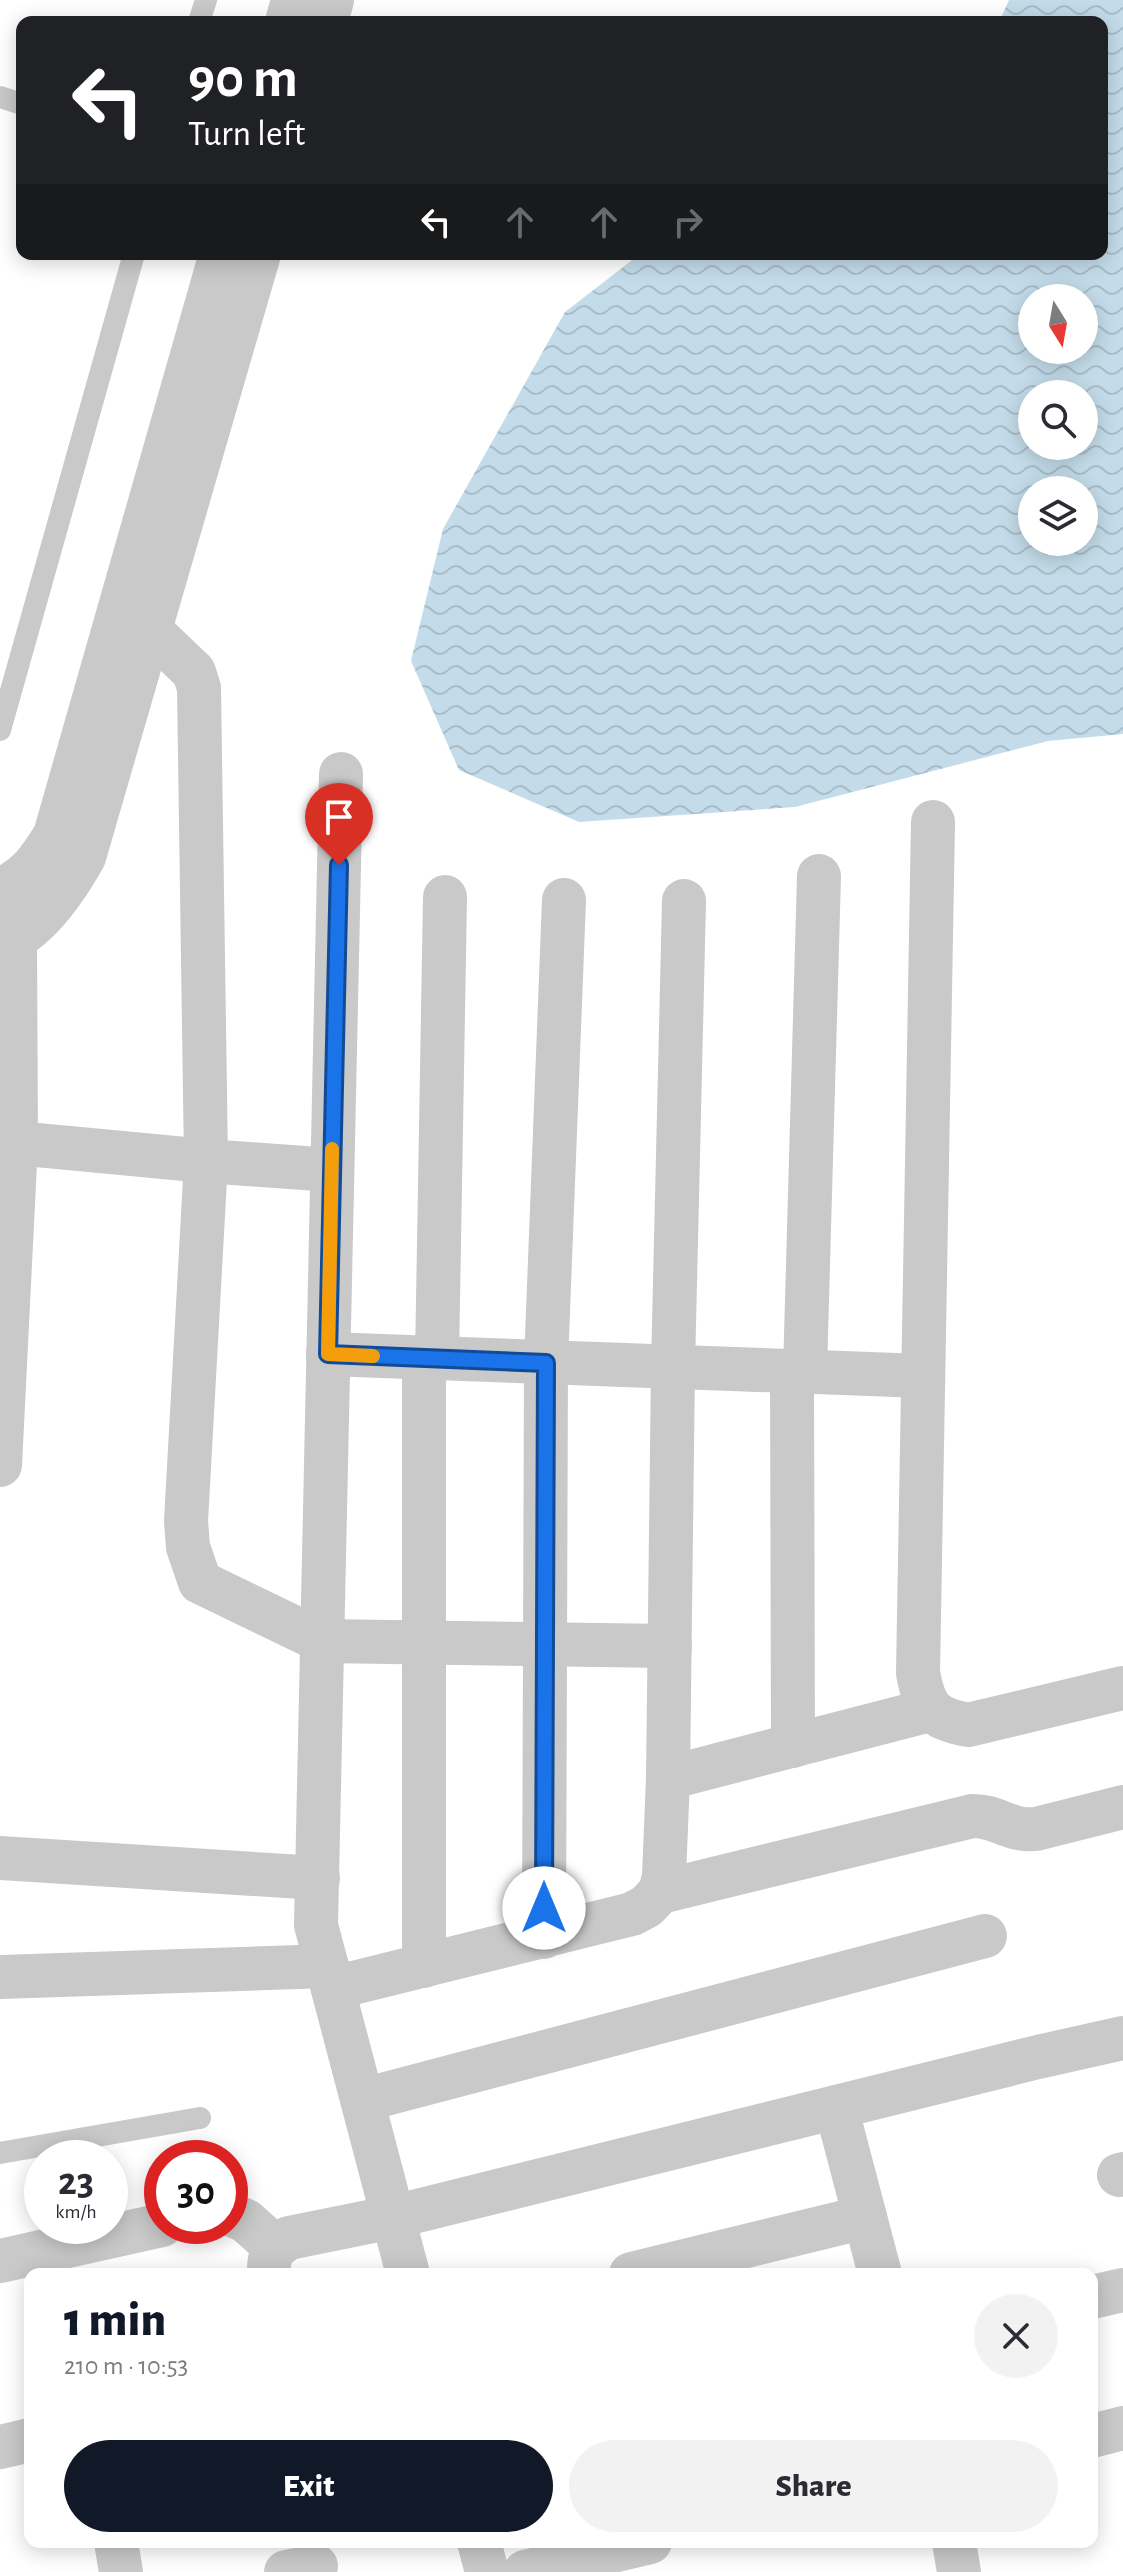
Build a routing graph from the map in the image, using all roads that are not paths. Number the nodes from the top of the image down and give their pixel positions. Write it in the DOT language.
graph roads {
  1 [pos="132,260"];
  2 [pos="219,260"];
  3 [pos="257,260"];
  4 [pos="150,630"];
  5 [pos="0,730"];
  6 [pos="341,774"];
  7 [pos="933,822"];
  8 [pos="819,876"];
  9 [pos="9,886"];
  10 [pos="445,897"];
  11 [pos="564,900"];
  12 [pos="684,901"];
  13 [pos="7,943"];
  14 [pos="16,1143"];
  15 [pos="206,1161"];
  16 [pos="332,1170"];
  17 [pos="328,1354"];
  18 [pos="430,1358"];
  19 [pos="546,1363"];
  20 [pos="673,1367"];
  21 [pos="799,1371"];
  22 [pos="923,1376"];
  23 [pos="0,1465"];
  24 [pos="322,1641"];
  25 [pos="424,1644"];
  26 [pos="545,1645"];
  27 [pos="670,1646"];
  28 [pos="1123,1688"];
  29 [pos="930,1710"];
  30 [pos="793,1746"];
  31 [pos="668,1778"];
  32 [pos="1123,1807"];
  33 [pos="0,1858"];
  34 [pos="318,1878"];
  35 [pos="660,1892"];
  36 [pos="985,1936"];
  37 [pos="544,1937"];
  38 [pos="424,1966"];
  39 [pos="0,1977"];
  40 [pos="330,1977"];
  41 [pos="1123,2038"];
  42 [pos="363,2100"];
  43 [pos="836,2107"];
  44 [pos="200,2118"];
  45 [pos="0,2153"];
  46 [pos="393,2217"];
  47 [pos="865,2217"];
  48 [pos="248,2224"];
  49 [pos="144,2229"];
  50 [pos="272,2260"];
  51 [pos="0,2261"];
  52 [pos="406,2268"];
  53 [pos="656,2268"];
  54 [pos="878,2268"];
  55 [pos="1123,2290"];
  56 [pos="1098,2296"];
  57 [pos="1123,2428"];
  58 [pos="1098,2434"];
  59 [pos="24,2441"];
  60 [pos="0,2447"];
  61 [pos="117,2548"];
  62 [pos="481,2548"];
  63 [pos="625,2548"];
  64 [pos="955,2548"];
  65 [pos="121,2572"];
  66 [pos="487,2572"];
  67 [pos="525,2572"];
  68 [pos="959,2572"];
  1 -- 5 [label="lane"];
  2 -- 9 [label="street"];
  3 -- 4 [label="street"];
  4 -- 13 [label="street"];
  4 -- 15 [label="street"];
  6 -- 16 [label="street"];
  7 -- 22 [label="street"];
  8 -- 21 [label="street"];
  9 -- 13 [label="street"];
  10 -- 18 [label="street"];
  11 -- 19 [label="street"];
  12 -- 20 [label="street"];
  13 -- 14 [label="street"];
  14 -- 15 [label="street"];
  14 -- 23 [label="street"];
  15 -- 16 [label="street"];
  15 -- 24 [label="street"];
  16 -- 17 [label="street"];
  17 -- 18 [label="street"];
  17 -- 24 [label="street"];
  18 -- 19 [label="street"];
  18 -- 25 [label="street"];
  19 -- 20 [label="street"];
  19 -- 26 [label="street"];
  20 -- 21 [label="street"];
  20 -- 27 [label="street"];
  21 -- 22 [label="street"];
  21 -- 30 [label="street"];
  22 -- 29 [label="street"];
  24 -- 25 [label="street"];
  24 -- 34 [label="street"];
  25 -- 26 [label="street"];
  25 -- 38 [label="street"];
  26 -- 27 [label="street"];
  26 -- 37 [label="street"];
  27 -- 31 [label="street"];
  28 -- 29 [label="street"];
  29 -- 30 [label="street"];
  30 -- 31 [label="street"];
  31 -- 35 [label="street"];
  32 -- 35 [label="street"];
  33 -- 34 [label="street"];
  34 -- 40 [label="street"];
  35 -- 37 [label="street"];
  36 -- 42 [label="street"];
  37 -- 38 [label="street"];
  38 -- 40 [label="street"];
  39 -- 40 [label="street"];
  40 -- 42 [label="street"];
  41 -- 43 [label="street"];
  42 -- 46 [label="street"];
  43 -- 46 [label="street"];
  43 -- 47 [label="street"];
  44 -- 45 [label="lane"];
  46 -- 50 [label="street"];
  46 -- 52 [label="street"];
  47 -- 53 [label="street"];
  47 -- 54 [label="street"];
  48 -- 50 [label="street"];
  49 -- 51 [label="street"];
  55 -- 56 [label="street"];
  57 -- 58 [label="street"];
  59 -- 60 [label="street"];
  61 -- 65 [label="street"];
  62 -- 66 [label="street"];
  63 -- 67 [label="street"];
  64 -- 68 [label="street"];
}
